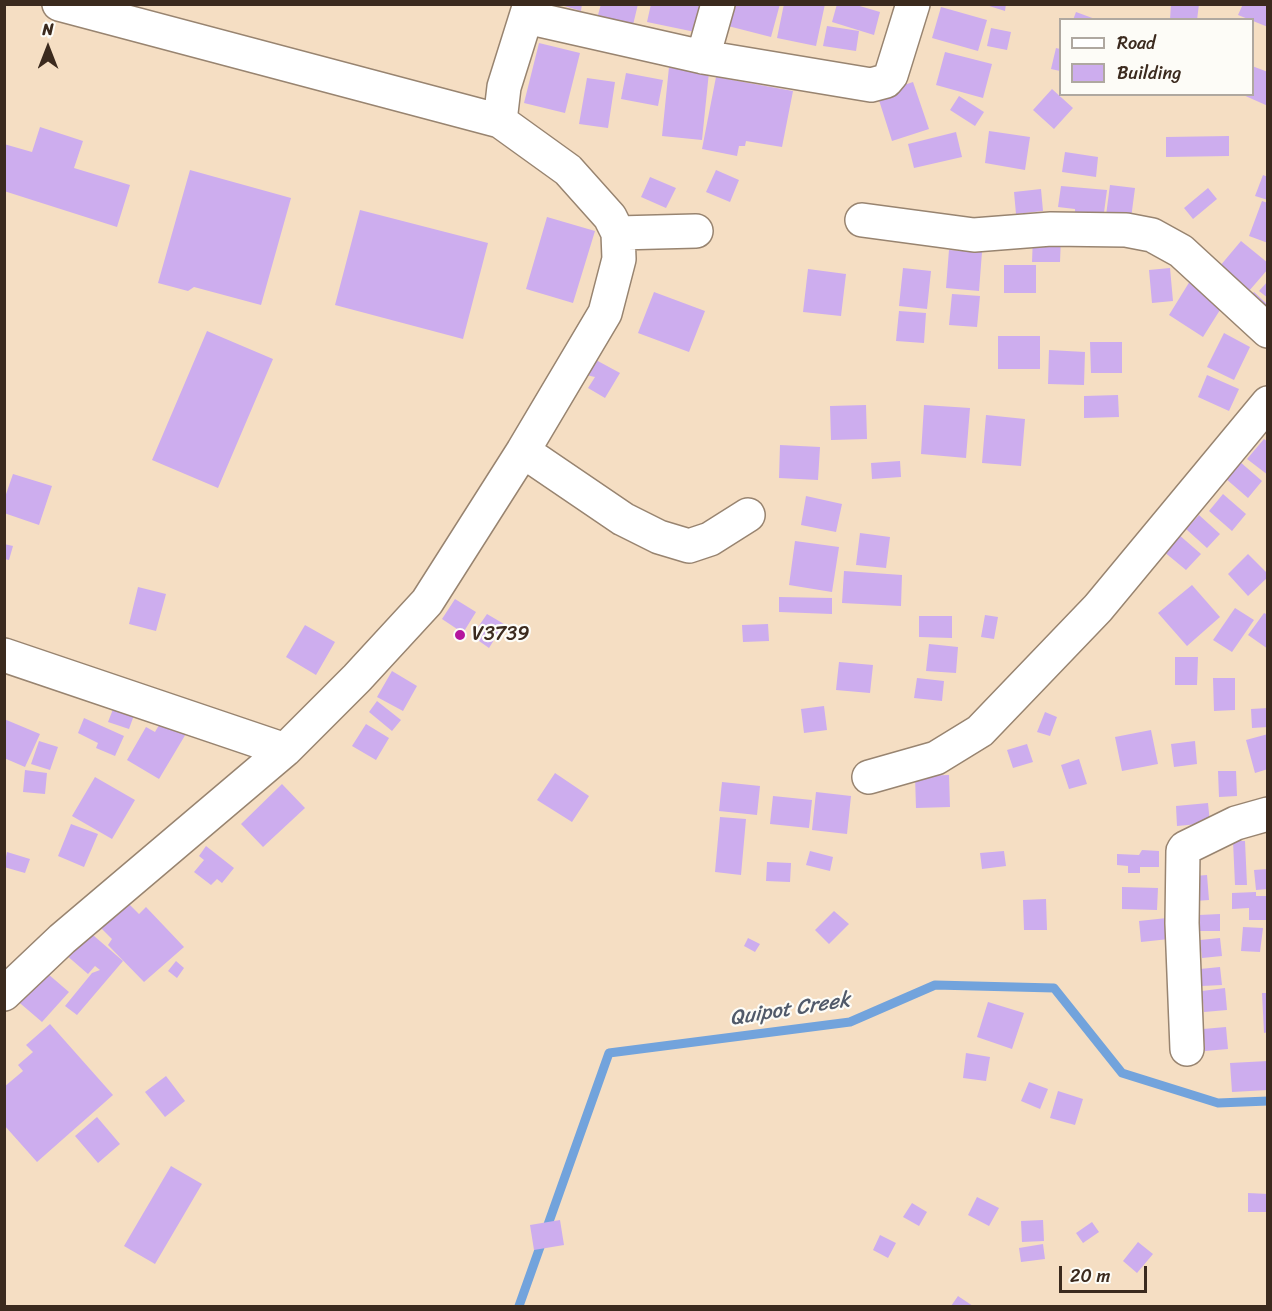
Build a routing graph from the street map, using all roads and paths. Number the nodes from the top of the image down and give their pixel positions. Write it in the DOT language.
graph roads {
  1 [pos="58,4"];
  2 [pos="718,4"];
  3 [pos="913,4"];
  4 [pos="528,11"];
  5 [pos="703,57"];
  6 [pos="500,121"];
  7 [pos="862,220"];
  8 [pos="696,231"];
  9 [pos="618,233"];
  10 [pos="1268,332"];
  11 [pos="1268,403"];
  12 [pos="522,451"];
  13 [pos="748,514"];
  14 [pos="4,655"];
  15 [pos="285,750"];
  16 [pos="869,777"];
  17 [pos="1268,813"];
  18 [pos="4,994"];
  19 [pos="1187,1049"];
  1 -- 6 [label="street"];
  2 -- 5 [label="street"];
  3 -- 5 [label="street"];
  4 -- 5 [label="street"];
  4 -- 6 [label="street"];
  6 -- 9 [label="street"];
  7 -- 10 [label="street"];
  8 -- 9 [label="street"];
  9 -- 12 [label="street"];
  11 -- 16 [label="street"];
  12 -- 13 [label="street"];
  12 -- 15 [label="street"];
  14 -- 15 [label="street"];
  15 -- 18 [label="street"];
  17 -- 19 [label="street"];
}
